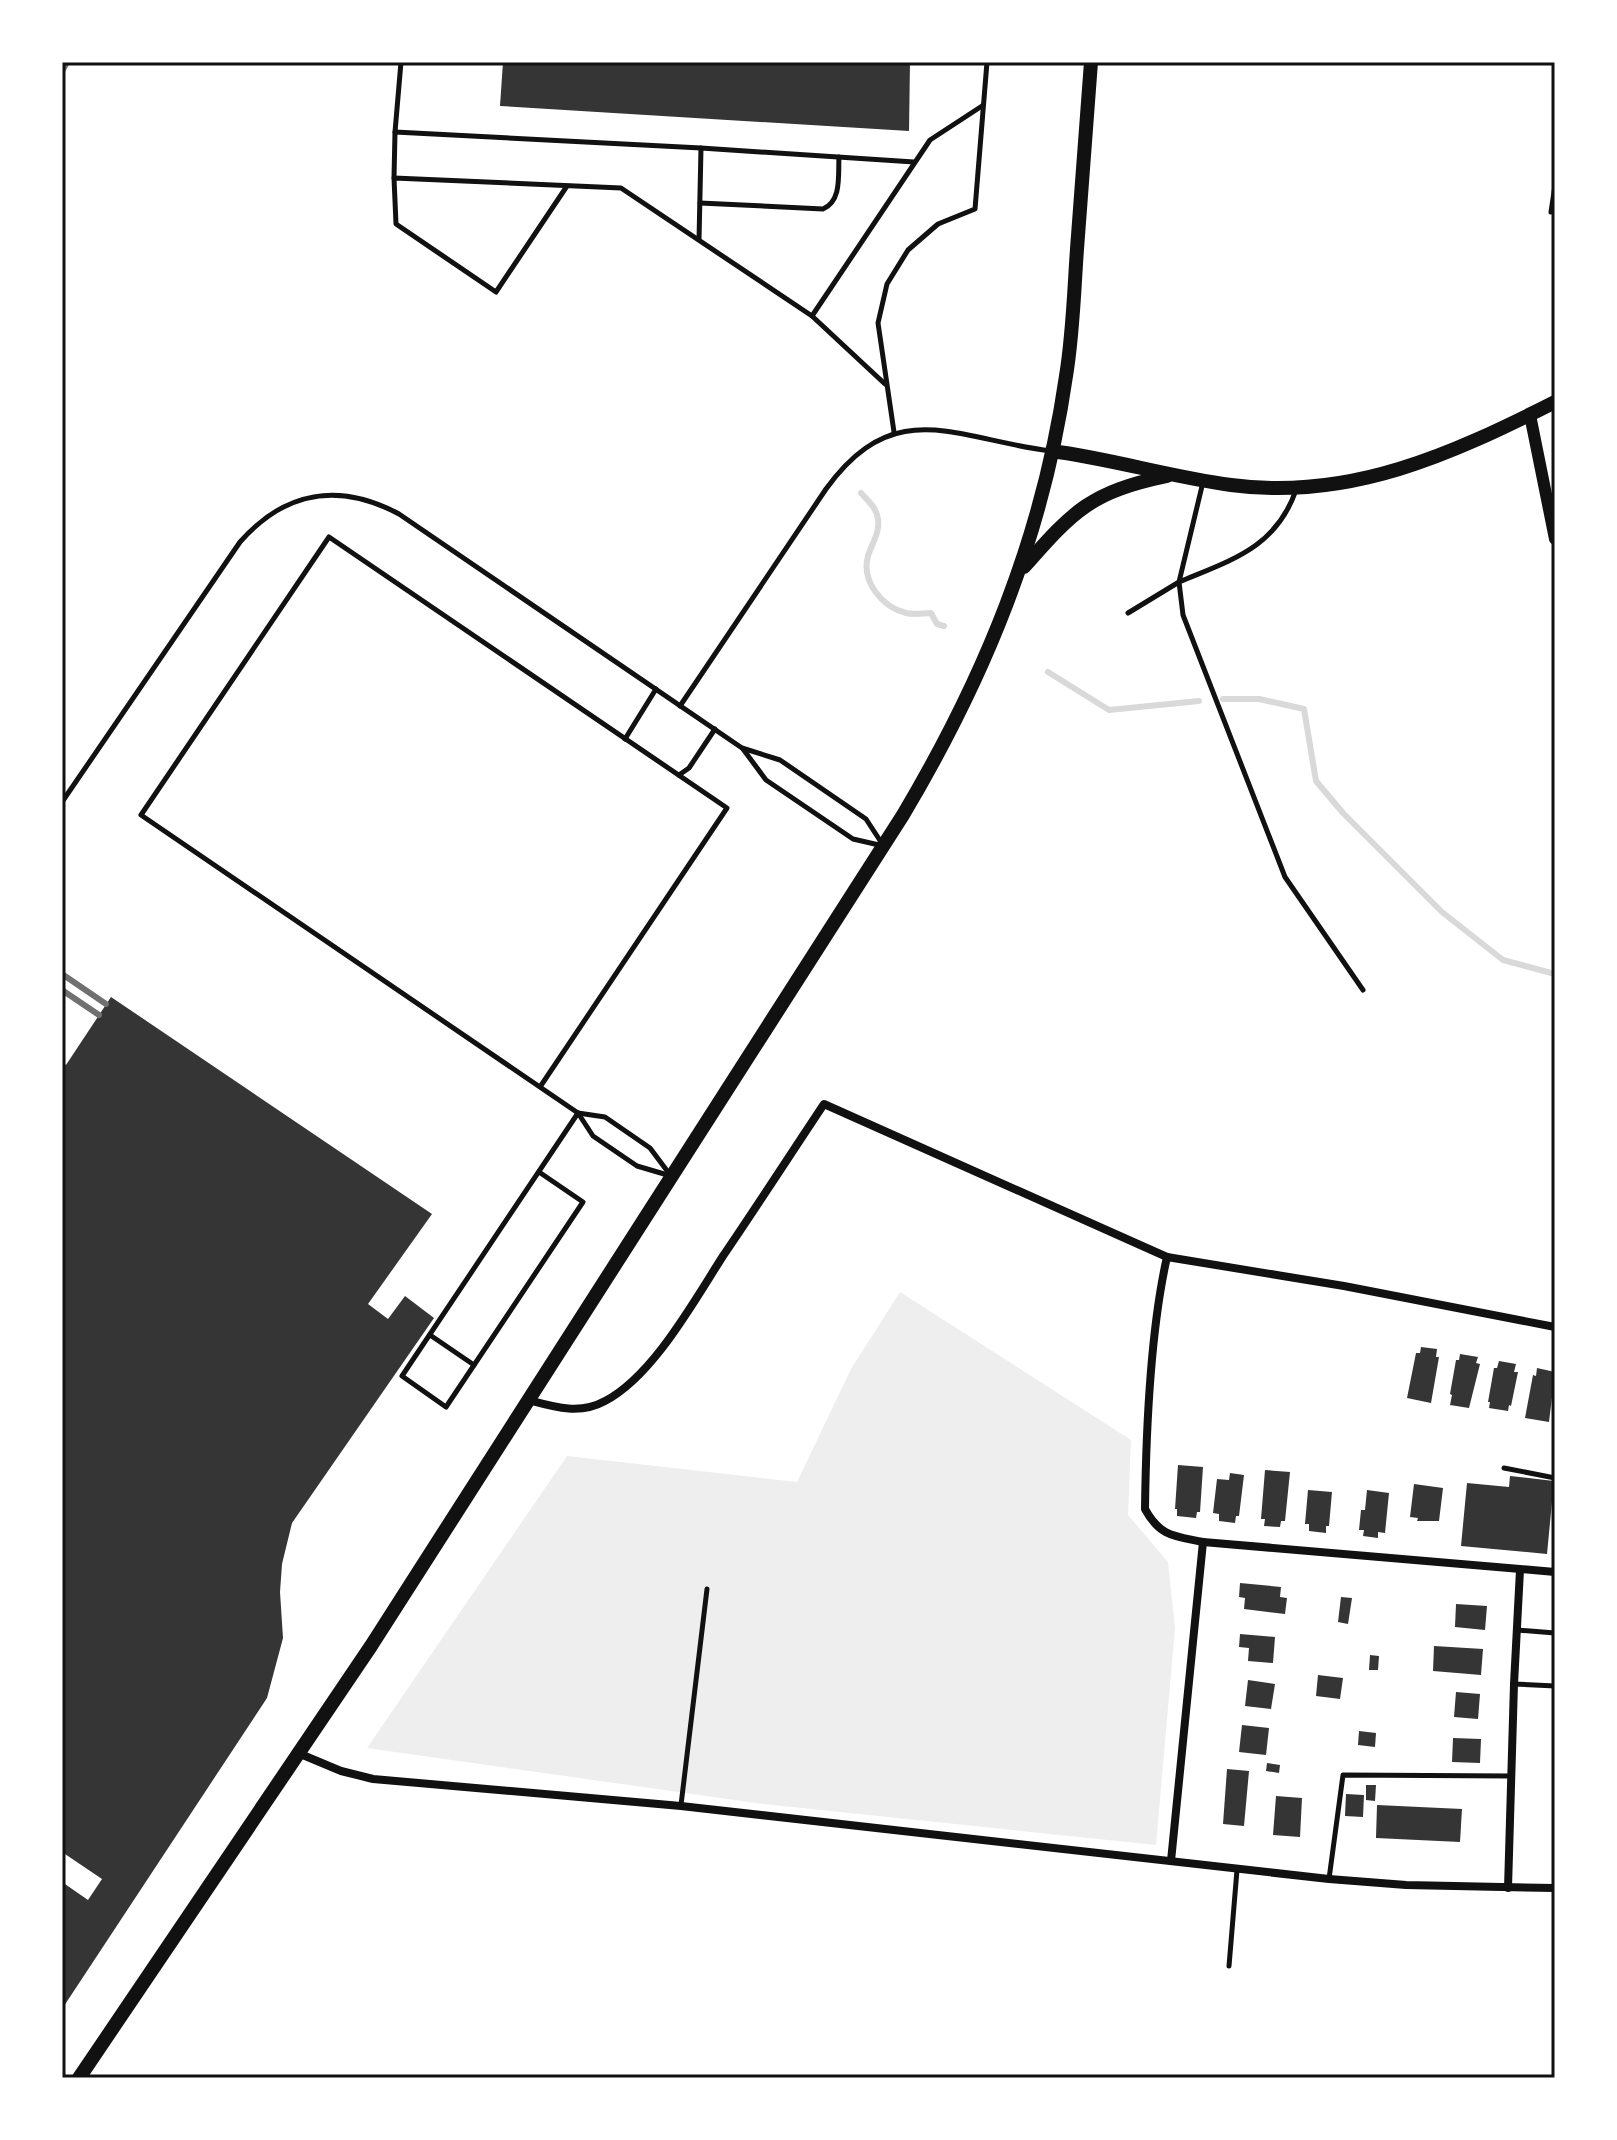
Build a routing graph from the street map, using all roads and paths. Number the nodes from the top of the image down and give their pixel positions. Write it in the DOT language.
graph roads {
  1 [pos="401,62"];
  2 [pos="987,62"];
  3 [pos="1091,62"];
  4 [pos="983,105"];
  5 [pos="395,132"];
  6 [pos="701,148"];
  7 [pos="839,157"];
  8 [pos="915,162"];
  9 [pos="394,178"];
  10 [pos="1555,185"];
  11 [pos="567,186"];
  12 [pos="700,203"];
  13 [pos="1551,212"];
  14 [pos="699,240"];
  15 [pos="812,316"];
  16 [pos="887,385"];
  17 [pos="1554,404"];
  18 [pos="1530,415"];
  19 [pos="894,432"];
  20 [pos="1052,451"];
  21 [pos="1172,475"];
  22 [pos="1203,481"];
  23 [pos="1297,488"];
  24 [pos="1555,539"];
  25 [pos="1019,574"];
  26 [pos="1179,582"];
  27 [pos="1128,613"];
  28 [pos="656,689"];
  29 [pos="680,706"];
  30 [pos="715,729"];
  31 [pos="625,739"];
  32 [pos="742,748"];
  33 [pos="679,775"];
  34 [pos="62,802"];
  35 [pos="884,846"];
  36 [pos="1363,990"];
  37 [pos="540,1087"];
  38 [pos="578,1113"];
  39 [pos="539,1172"];
  40 [pos="672,1176"];
  41 [pos="1167,1257"];
  42 [pos="1555,1327"];
  43 [pos="430,1335"];
  44 [pos="474,1365"];
  45 [pos="528,1400"];
  46 [pos="1504,1468"];
  47 [pos="1555,1478"];
  48 [pos="1203,1542"];
  49 [pos="1520,1570"];
  50 [pos="1555,1572"];
  51 [pos="707,1589"];
  52 [pos="1517,1630"];
  53 [pos="1555,1633"];
  54 [pos="1514,1684"];
  55 [pos="1555,1686"];
  56 [pos="298,1753"];
  57 [pos="1511,1776"];
  58 [pos="681,1806"];
  59 [pos="1171,1861"];
  60 [pos="1237,1870"];
  61 [pos="1329,1879"];
  62 [pos="1508,1888"];
  63 [pos="1555,1888"];
  64 [pos="1229,1966"];
  65 [pos="79,2078"];
  1 -- 5 [label="lane"];
  2 -- 4 [label="lane"];
  3 -- 20 [label="main road"];
  4 -- 8 [label="lane"];
  4 -- 16 [label="lane"];
  5 -- 6 [label="lane"];
  5 -- 9 [label="lane"];
  6 -- 7 [label="lane"];
  6 -- 12 [label="lane"];
  7 -- 8 [label="lane"];
  7 -- 12 [label="lane"];
  8 -- 15 [label="lane"];
  9 -- 11 [label="lane"];
  9 -- 11 [label="lane"];
  10 -- 13 [label="lane"];
  11 -- 14 [label="lane"];
  12 -- 14 [label="lane"];
  14 -- 15 [label="lane"];
  15 -- 16 [label="lane"];
  16 -- 19 [label="lane"];
  17 -- 18 [label="main road"];
  18 -- 23 [label="main road"];
  18 -- 24 [label="street"];
  19 -- 20 [label="lane"];
  19 -- 29 [label="lane"];
  20 -- 21 [label="main road"];
  20 -- 25 [label="main road"];
  21 -- 22 [label="main road"];
  21 -- 25 [label="main road"];
  22 -- 23 [label="main road"];
  22 -- 26 [label="lane"];
  23 -- 26 [label="lane"];
  25 -- 35 [label="main road"];
  26 -- 27 [label="lane"];
  26 -- 36 [label="lane"];
  28 -- 29 [label="lane"];
  28 -- 31 [label="lane"];
  28 -- 34 [label="lane"];
  29 -- 30 [label="lane"];
  30 -- 32 [label="lane"];
  30 -- 33 [label="lane"];
  31 -- 33 [label="lane"];
  31 -- 37 [label="lane"];
  32 -- 35 [label="lane"];
  32 -- 35 [label="lane"];
  33 -- 37 [label="lane"];
  35 -- 40 [label="main road"];
  37 -- 38 [label="lane"];
  38 -- 39 [label="lane"];
  38 -- 40 [label="lane"];
  38 -- 40 [label="lane"];
  39 -- 43 [label="lane"];
  39 -- 44 [label="lane"];
  40 -- 45 [label="main road"];
  41 -- 42 [label="street"];
  41 -- 45 [label="street"];
  41 -- 48 [label="street"];
  43 -- 44 [label="lane"];
  43 -- 44 [label="lane"];
  45 -- 56 [label="main road"];
  46 -- 47 [label="lane"];
  48 -- 49 [label="street"];
  48 -- 59 [label="street"];
  49 -- 50 [label="street"];
  49 -- 52 [label="street"];
  51 -- 58 [label="lane"];
  52 -- 53 [label="lane"];
  52 -- 54 [label="street"];
  54 -- 55 [label="lane"];
  54 -- 57 [label="street"];
  56 -- 58 [label="street"];
  56 -- 65 [label="main road"];
  57 -- 61 [label="lane"];
  57 -- 62 [label="street"];
  58 -- 59 [label="street"];
  59 -- 60 [label="street"];
  60 -- 61 [label="street"];
  60 -- 64 [label="lane"];
  61 -- 62 [label="street"];
  62 -- 63 [label="street"];
}
